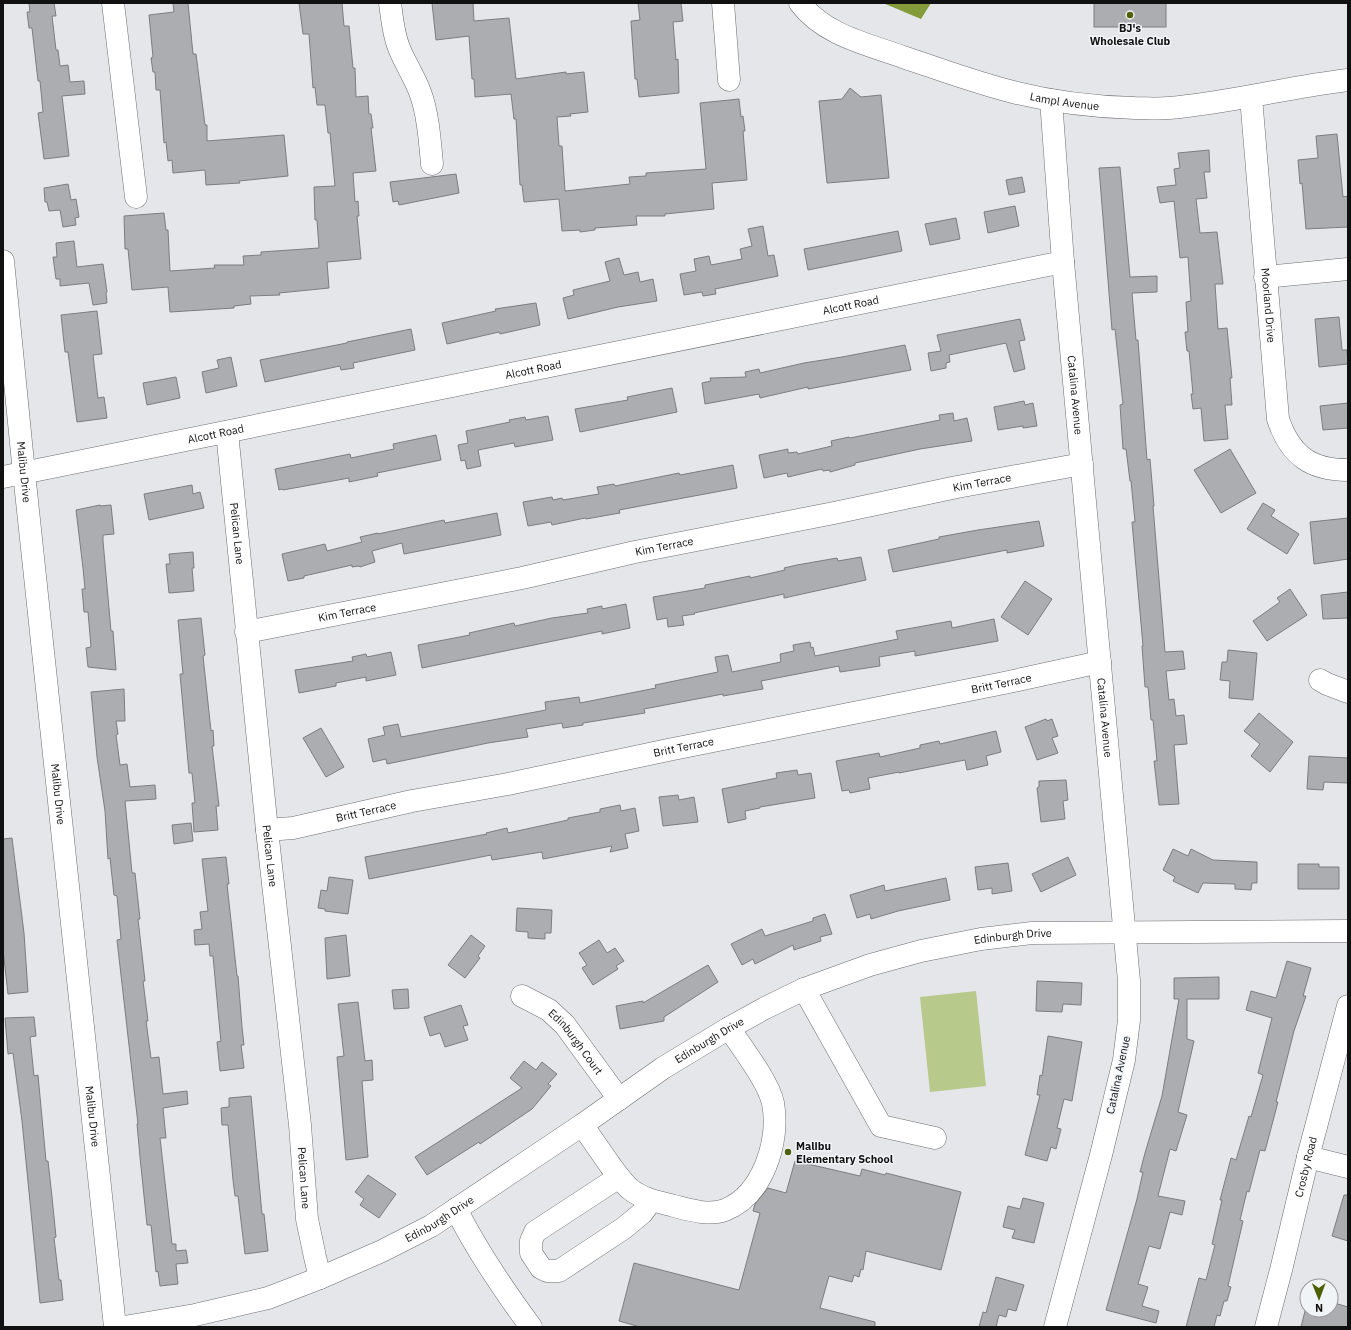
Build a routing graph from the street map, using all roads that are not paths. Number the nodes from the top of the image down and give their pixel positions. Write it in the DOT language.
graph roads {
  1 [pos="113,3"];
  2 [pos="390,3"];
  3 [pos="723,3"];
  4 [pos="800,3"];
  5 [pos="728,80"];
  6 [pos="1348,80"];
  7 [pos="1251,97"];
  8 [pos="1051,100"];
  9 [pos="432,164"];
  10 [pos="136,197"];
  11 [pos="1064,262"];
  12 [pos="1348,270"];
  13 [pos="4,271"];
  14 [pos="1265,277"];
  15 [pos="227,432"];
  16 [pos="1082,464"];
  17 [pos="1348,470"];
  18 [pos="24,473"];
  19 [pos="3,477"];
  20 [pos="246,632"];
  21 [pos="1100,662"];
  22 [pos="1320,680"];
  23 [pos="1348,692"];
  24 [pos="266,830"];
  25 [pos="1125,931"];
  26 [pos="1348,931"];
  27 [pos="804,989"];
  28 [pos="522,996"];
  29 [pos="1348,1006"];
  30 [pos="729,1028"];
  31 [pos="619,1099"];
  32 [pos="582,1125"];
  33 [pos="935,1138"];
  34 [pos="1308,1157"];
  35 [pos="1348,1167"];
  36 [pos="619,1177"];
  37 [pos="651,1200"];
  38 [pos="456,1209"];
  39 [pos="320,1278"];
  40 [pos="115,1327"];
  41 [pos="124,1327"];
  42 [pos="531,1327"];
  43 [pos="1055,1327"];
  44 [pos="1266,1327"];
  1 -- 10 [label="street"];
  2 -- 9 [label="street"];
  3 -- 5 [label="street"];
  4 -- 8 [label="street, Lampl Avenue"];
  6 -- 7 [label="street, Lampl Avenue"];
  7 -- 8 [label="street, Lampl Avenue"];
  7 -- 14 [label="street, Moorland Drive"];
  8 -- 11 [label="street, Catalina Avenue"];
  11 -- 15 [label="street, Alcott Road"];
  11 -- 16 [label="street, Catalina Avenue"];
  12 -- 14 [label="street"];
  13 -- 18 [label="street, Malibu Drive"];
  14 -- 17 [label="street, Moorland Drive"];
  15 -- 18 [label="street, Alcott Road"];
  15 -- 20 [label="street, Pelican Lane"];
  16 -- 20 [label="street, Kim Terrace"];
  16 -- 21 [label="street, Catalina Avenue"];
  18 -- 19 [label="street, Alcott Road"];
  18 -- 40 [label="street, Malibu Drive"];
  20 -- 24 [label="street, Pelican Lane"];
  21 -- 24 [label="street, Britt Terrace"];
  21 -- 25 [label="street, Catalina Avenue"];
  22 -- 23 [label="street"];
  24 -- 39 [label="street, Pelican Lane"];
  25 -- 26 [label="street, Edinburgh Drive"];
  25 -- 27 [label="street, Edinburgh Drive"];
  25 -- 43 [label="street, Catalina Avenue"];
  27 -- 30 [label="street, Edinburgh Drive"];
  27 -- 33 [label="street"];
  28 -- 31 [label="street, Edinburgh Court"];
  29 -- 34 [label="street, Crosby Road"];
  30 -- 31 [label="street, Edinburgh Drive"];
  30 -- 37 [label="street"];
  31 -- 32 [label="street, Edinburgh Drive"];
  32 -- 36 [label="street"];
  32 -- 38 [label="street, Edinburgh Drive"];
  34 -- 35 [label="street"];
  34 -- 44 [label="street, Crosby Road"];
  36 -- 37 [label="street"];
  36 -- 37 [label="street"];
  38 -- 39 [label="street, Edinburgh Drive"];
  38 -- 42 [label="street"];
  39 -- 41 [label="street, Edinburgh Drive"];
}
